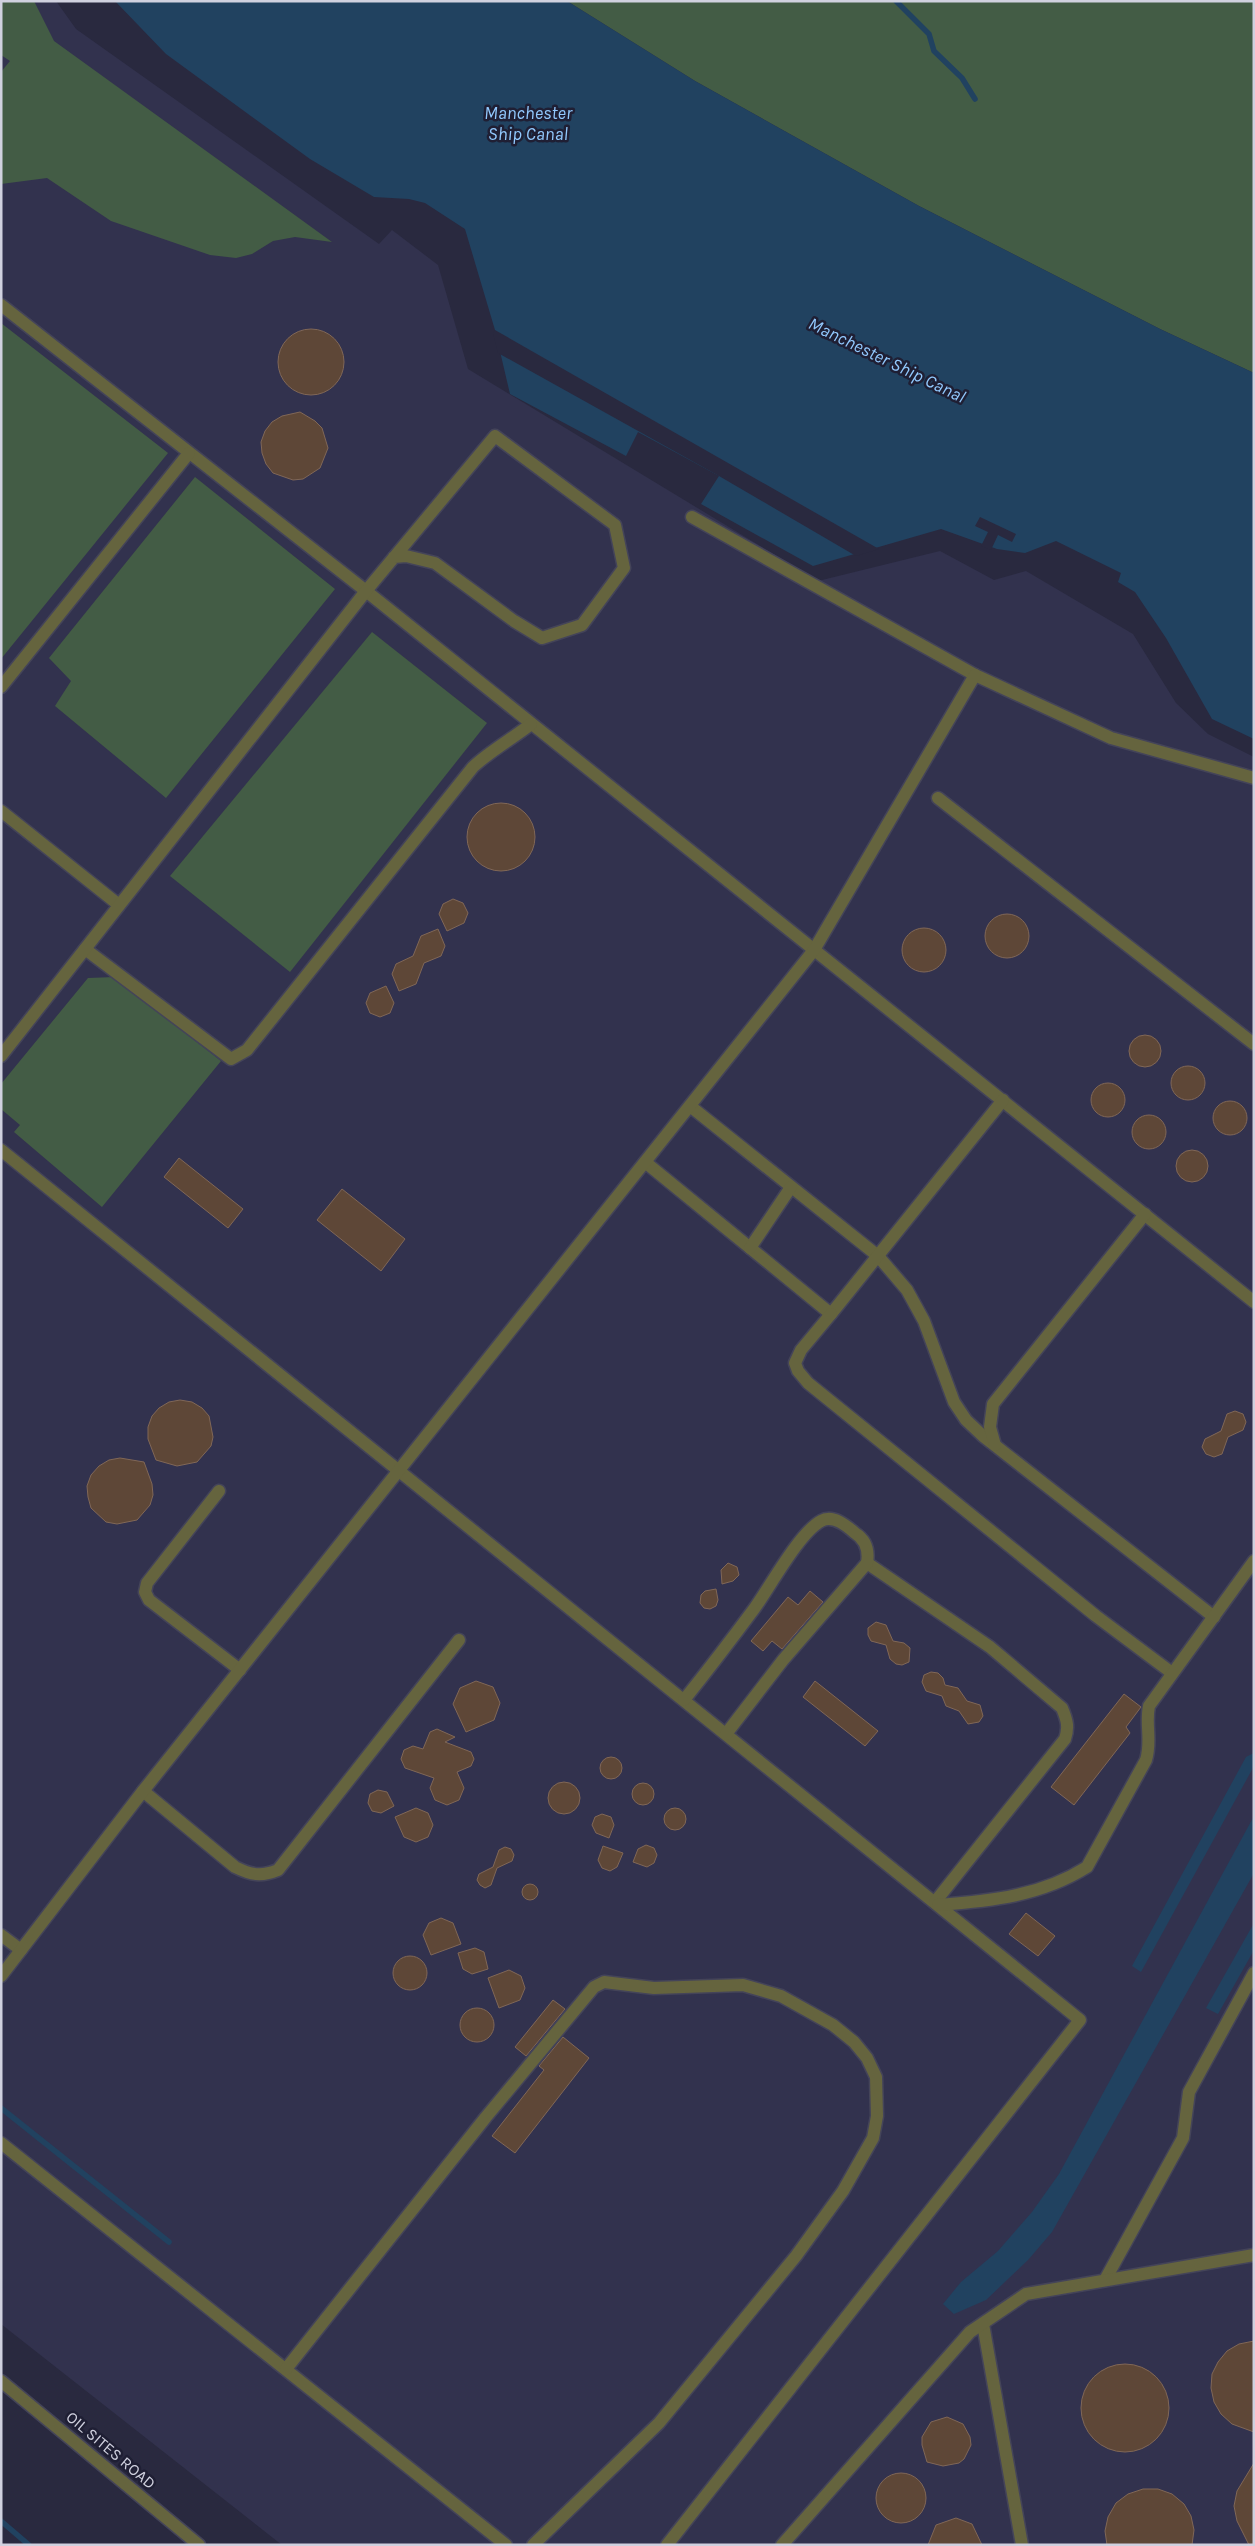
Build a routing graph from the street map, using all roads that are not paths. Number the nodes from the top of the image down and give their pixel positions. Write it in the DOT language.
graph roads {
  1 [pos="1,305"];
  2 [pos="189,453"];
  3 [pos="692,517"];
  4 [pos="394,557"];
  5 [pos="366,591"];
  6 [pos="975,675"];
  7 [pos="1,687"];
  8 [pos="532,724"];
  9 [pos="1254,778"];
  10 [pos="938,798"];
  11 [pos="1,811"];
  12 [pos="119,905"];
  13 [pos="85,949"];
  14 [pos="814,950"];
  15 [pos="1254,1044"];
  16 [pos="1,1056"];
  17 [pos="1003,1100"];
  18 [pos="690,1106"];
  19 [pos="1,1150"];
  20 [pos="645,1162"];
  21 [pos="791,1187"];
  22 [pos="1144,1214"];
  23 [pos="750,1248"];
  24 [pos="878,1256"];
  25 [pos="1254,1302"];
  26 [pos="831,1314"];
  27 [pos="995,1445"];
  28 [pos="400,1471"];
  29 [pos="219,1491"];
  30 [pos="1254,1561"];
  31 [pos="867,1563"];
  32 [pos="1214,1617"];
  33 [pos="459,1640"];
  34 [pos="240,1670"];
  35 [pos="1172,1673"];
  36 [pos="684,1700"];
  37 [pos="726,1734"];
  38 [pos="143,1791"];
  39 [pos="936,1904"];
  40 [pos="1,1934"];
  41 [pos="21,1950"];
  42 [pos="1254,1973"];
  43 [pos="1,1976"];
  44 [pos="1,2143"];
  45 [pos="1254,2255"];
  46 [pos="1105,2280"];
  47 [pos="983,2324"];
  48 [pos="286,2369"];
  49 [pos="1,2381"];
  50 [pos="199,2545"];
  51 [pos="506,2545"];
  52 [pos="533,2545"];
  53 [pos="667,2545"];
  54 [pos="782,2545"];
  55 [pos="1022,2545"];
  1 -- 2 [label="lane"];
  2 -- 5 [label="lane"];
  2 -- 7 [label="lane"];
  3 -- 6 [label="lane"];
  4 -- 4 [label="lane"];
  4 -- 5 [label="lane"];
  5 -- 8 [label="lane"];
  5 -- 12 [label="lane"];
  6 -- 9 [label="lane"];
  6 -- 14 [label="lane"];
  8 -- 13 [label="lane"];
  8 -- 14 [label="lane"];
  10 -- 15 [label="lane"];
  11 -- 12 [label="lane"];
  12 -- 13 [label="lane"];
  13 -- 16 [label="lane"];
  14 -- 17 [label="lane"];
  14 -- 18 [label="lane"];
  17 -- 22 [label="lane"];
  17 -- 24 [label="lane"];
  18 -- 20 [label="lane"];
  18 -- 21 [label="lane"];
  19 -- 28 [label="lane"];
  20 -- 23 [label="lane"];
  20 -- 28 [label="lane"];
  21 -- 23 [label="lane"];
  21 -- 24 [label="lane"];
  22 -- 25 [label="lane"];
  22 -- 27 [label="lane"];
  23 -- 26 [label="lane"];
  24 -- 26 [label="lane"];
  24 -- 27 [label="lane"];
  26 -- 35 [label="lane"];
  27 -- 32 [label="lane"];
  28 -- 34 [label="lane"];
  28 -- 36 [label="lane"];
  29 -- 34 [label="lane"];
  30 -- 32 [label="lane"];
  31 -- 36 [label="lane"];
  31 -- 37 [label="lane"];
  31 -- 39 [label="lane"];
  32 -- 35 [label="lane"];
  33 -- 38 [label="lane"];
  34 -- 38 [label="lane"];
  35 -- 39 [label="lane"];
  36 -- 37 [label="lane"];
  37 -- 39 [label="lane"];
  38 -- 41 [label="lane"];
  39 -- 53 [label="lane"];
  40 -- 41 [label="lane"];
  41 -- 43 [label="lane"];
  42 -- 46 [label="lane"];
  44 -- 48 [label="lane"];
  45 -- 46 [label="lane"];
  46 -- 47 [label="lane"];
  47 -- 54 [label="lane"];
  47 -- 55 [label="lane"];
  48 -- 51 [label="lane"];
  48 -- 52 [label="lane"];
  49 -- 50 [label="lane, OIL SITES ROAD"];
}
